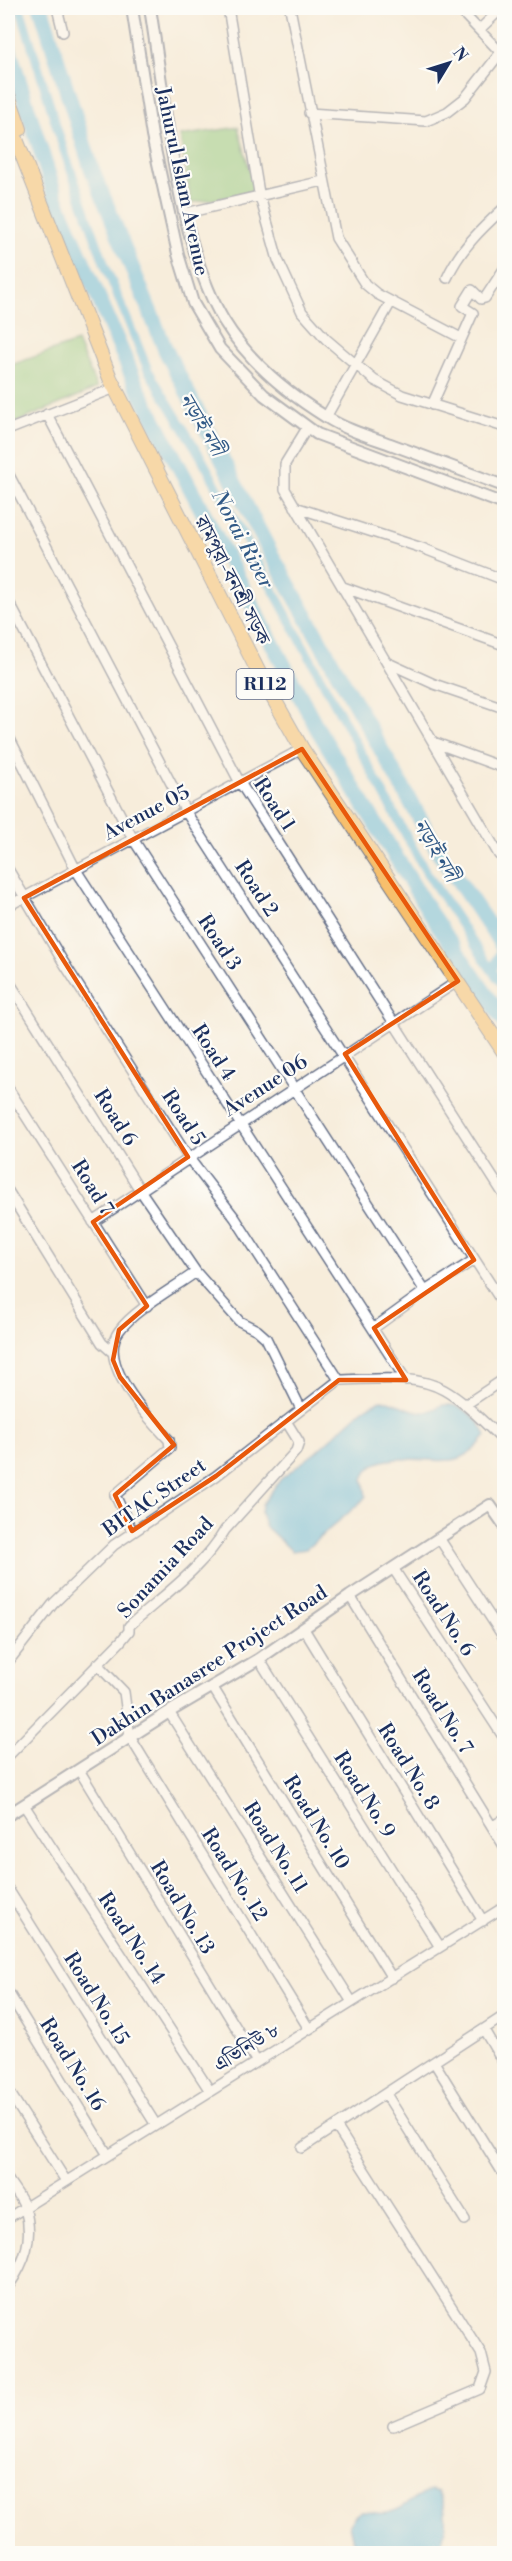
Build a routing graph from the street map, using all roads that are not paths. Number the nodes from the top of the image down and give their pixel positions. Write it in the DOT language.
graph roads {
  1 [pos="57,8"];
  2 [pos="132,8"];
  3 [pos="150,8"];
  4 [pos="228,8"];
  5 [pos="290,8"];
  6 [pos="458,8"];
  7 [pos="502,8"];
  8 [pos="480,29"];
  9 [pos="63,33"];
  10 [pos="503,54"];
  11 [pos="8,95"];
  12 [pos="309,113"];
  13 [pos="8,119"];
  14 [pos="322,181"];
  15 [pos="260,196"];
  16 [pos="504,208"];
  17 [pos="186,213"];
  18 [pos="504,269"];
  19 [pos="447,278"];
  20 [pos="75,289"];
  21 [pos="391,302"];
  22 [pos="461,338"];
  23 [pos="356,364"];
  24 [pos="115,388"];
  25 [pos="432,405"];
  26 [pos="47,414"];
  27 [pos="326,417"];
  28 [pos="504,427"];
  29 [pos="307,428"];
  30 [pos="8,430"];
  31 [pos="8,473"];
  32 [pos="504,486"];
  33 [pos="504,504"];
  34 [pos="295,507"];
  35 [pos="504,580"];
  36 [pos="343,587"];
  37 [pos="8,600"];
  38 [pos="504,645"];
  39 [pos="386,662"];
  40 [pos="504,708"];
  41 [pos="8,735"];
  42 [pos="433,742"];
  43 [pos="302,749"];
  44 [pos="504,768"];
  45 [pos="239,781"];
  46 [pos="186,812"];
  47 [pos="133,839"];
  48 [pos="504,847"];
  49 [pos="8,869"];
  50 [pos="76,870"];
  51 [pos="24,898"];
  52 [pos="8,906"];
  53 [pos="8,980"];
  54 [pos="458,981"];
  55 [pos="395,1023"];
  56 [pos="504,1052"];
  57 [pos="345,1054"];
  58 [pos="8,1088"];
  59 [pos="293,1088"];
  60 [pos="239,1124"];
  61 [pos="188,1157"];
  62 [pos="140,1190"];
  63 [pos="8,1191"];
  64 [pos="504,1195"];
  65 [pos="93,1222"];
  66 [pos="474,1260"];
  67 [pos="196,1272"];
  68 [pos="425,1291"];
  69 [pos="504,1305"];
  70 [pos="147,1306"];
  71 [pos="374,1328"];
  72 [pos="111,1351"];
  73 [pos="504,1379"];
  74 [pos="339,1380"];
  75 [pos="406,1380"];
  76 [pos="465,1405"];
  77 [pos="301,1409"];
  78 [pos="286,1421"];
  79 [pos="504,1441"];
  80 [pos="504,1525"];
  81 [pos="132,1531"];
  82 [pos="439,1538"];
  83 [pos="393,1568"];
  84 [pos="350,1596"];
  85 [pos="304,1629"];
  86 [pos="504,1638"];
  87 [pos="259,1659"];
  88 [pos="8,1662"];
  89 [pos="97,1664"];
  90 [pos="212,1686"];
  91 [pos="169,1712"];
  92 [pos="130,1737"];
  93 [pos="504,1738"];
  94 [pos="8,1755"];
  95 [pos="79,1770"];
  96 [pos="24,1805"];
  97 [pos="8,1815"];
  98 [pos="504,1819"];
  99 [pos="493,1826"];
  100 [pos="504,1846"];
  101 [pos="8,1889"];
  102 [pos="504,1907"];
  103 [pos="483,1921"];
  104 [pos="440,1947"];
  105 [pos="392,1978"];
  106 [pos="8,1992"];
  107 [pos="352,2002"];
  108 [pos="504,2016"];
  109 [pos="309,2029"];
  110 [pos="484,2030"];
  111 [pos="256,2062"];
  112 [pos="434,2062"];
  113 [pos="504,2064"];
  114 [pos="8,2090"];
  115 [pos="210,2091"];
  116 [pos="386,2094"];
  117 [pos="156,2125"];
  118 [pos="336,2126"];
  119 [pos="302,2148"];
  120 [pos="108,2155"];
  121 [pos="504,2175"];
  122 [pos="8,2180"];
  123 [pos="66,2181"];
  124 [pos="25,2207"];
  125 [pos="8,2218"];
  126 [pos="465,2220"];
  127 [pos="8,2287"];
  128 [pos="393,2426"];
  1 -- 9 [label="street"];
  2 -- 29 [label="street, Jahurul Islam Avenue"];
  3 -- 17 [label="street, Jahurul Islam Avenue"];
  4 -- 15 [label="street"];
  5 -- 12 [label="street"];
  6 -- 8 [label="street"];
  7 -- 8 [label="street"];
  8 -- 10 [label="street"];
  10 -- 12 [label="street"];
  11 -- 20 [label="main road, রামপুরা-বনশ্রী সড়ক / R112"];
  12 -- 14 [label="street"];
  13 -- 20 [label="main road, রামপুরা-বনশ্রী সড়ক / R112"];
  14 -- 15 [label="street"];
  14 -- 21 [label="street"];
  15 -- 17 [label="street"];
  15 -- 23 [label="street"];
  16 -- 19 [label="street"];
  17 -- 27 [label="street, Jahurul Islam Avenue"];
  18 -- 22 [label="street"];
  20 -- 24 [label="main road, রামপুরা-বনশ্রী সড়ক / R112"];
  21 -- 22 [label="street"];
  21 -- 23 [label="street"];
  22 -- 25 [label="street"];
  23 -- 25 [label="street"];
  23 -- 27 [label="street"];
  24 -- 26 [label="street"];
  24 -- 43 [label="main road, রামপুরা-বনশ্রী সড়ক / R112"];
  25 -- 28 [label="street"];
  26 -- 30 [label="street"];
  26 -- 45 [label="street, Road 1"];
  27 -- 32 [label="street, Jahurul Islam Avenue"];
  29 -- 33 [label="street, Jahurul Islam Avenue"];
  29 -- 34 [label="street"];
  31 -- 46 [label="street, Road 2"];
  34 -- 35 [label="street"];
  34 -- 36 [label="street"];
  36 -- 38 [label="street"];
  36 -- 39 [label="street"];
  37 -- 47 [label="street, Road 3"];
  39 -- 40 [label="street"];
  39 -- 42 [label="street"];
  41 -- 50 [label="street, Road 4"];
  42 -- 44 [label="street"];
  42 -- 48 [label="street"];
  43 -- 45 [label="street, Avenue 05"];
  43 -- 54 [label="main road, রামপুরা-বনশ্রী সড়ক / R112"];
  45 -- 46 [label="street, Avenue 05"];
  45 -- 55 [label="street, Road 1"];
  46 -- 47 [label="street, Avenue 05"];
  46 -- 57 [label="street, Road 2"];
  47 -- 50 [label="street, Avenue 05"];
  47 -- 59 [label="street, Road 3"];
  49 -- 51 [label="street, Road 5"];
  50 -- 51 [label="street, Avenue 05"];
  50 -- 60 [label="street, Road 4"];
  51 -- 52 [label="street, Avenue 05"];
  51 -- 61 [label="street, Road 5"];
  53 -- 62 [label="street, Road 6"];
  54 -- 55 [label="street, Avenue 06"];
  54 -- 56 [label="main road, রামপুরা-বনশ্রী সড়ক / R112"];
  55 -- 57 [label="street, Avenue 06"];
  55 -- 64 [label="street, Road 1"];
  57 -- 59 [label="street, Avenue 06"];
  57 -- 66 [label="street, Road 2"];
  58 -- 65 [label="street, Road 7"];
  59 -- 60 [label="street, Avenue 06"];
  59 -- 68 [label="street, Road 3"];
  60 -- 61 [label="street, Avenue 06"];
  60 -- 71 [label="street, Road 4"];
  61 -- 62 [label="street, Avenue 06"];
  61 -- 74 [label="street, Road 5"];
  62 -- 65 [label="street, Avenue 06"];
  62 -- 67 [label="street, Road 6"];
  63 -- 72 [label="street"];
  65 -- 70 [label="street, Road 7"];
  66 -- 68 [label="street"];
  66 -- 69 [label="street, Road 2"];
  67 -- 70 [label="street"];
  67 -- 77 [label="street, Road 6"];
  68 -- 71 [label="street"];
  70 -- 72 [label="street"];
  71 -- 75 [label="street, Road 4"];
  72 -- 81 [label="street"];
  73 -- 76 [label="street"];
  74 -- 75 [label="street"];
  74 -- 77 [label="street, BITAC Street"];
  75 -- 76 [label="street"];
  76 -- 79 [label="street"];
  77 -- 78 [label="street, BITAC Street"];
  78 -- 81 [label="street, BITAC Street"];
  78 -- 89 [label="street, Sonamia Road"];
  80 -- 82 [label="street, Dakhin Banasree Project Road"];
  81 -- 88 [label="street, BITAC Street"];
  82 -- 83 [label="street, Dakhin Banasree Project Road"];
  82 -- 86 [label="street"];
  83 -- 84 [label="street, Dakhin Banasree Project Road"];
  83 -- 93 [label="street, Road No. 6"];
  84 -- 85 [label="street, Dakhin Banasree Project Road"];
  84 -- 99 [label="street, Road No. 7"];
  85 -- 87 [label="street, Dakhin Banasree Project Road"];
  85 -- 103 [label="street, Road No. 8"];
  87 -- 90 [label="street, Dakhin Banasree Project Road"];
  87 -- 104 [label="street, Road No. 9"];
  89 -- 92 [label="street"];
  89 -- 94 [label="street, Sonamia Road"];
  90 -- 91 [label="street, Dakhin Banasree Project Road"];
  90 -- 105 [label="street, Road No. 10"];
  91 -- 92 [label="street, Dakhin Banasree Project Road"];
  91 -- 107 [label="street, Road No. 11"];
  92 -- 95 [label="street, Dakhin Banasree Project Road"];
  92 -- 109 [label="street, Road No. 12"];
  95 -- 96 [label="street, Dakhin Banasree Project Road"];
  95 -- 111 [label="street, Road No. 13"];
  96 -- 97 [label="street, Dakhin Banasree Project Road"];
  96 -- 115 [label="street, Road No. 14"];
  98 -- 99 [label="street"];
  99 -- 100 [label="street, Road No. 7"];
  101 -- 117 [label="street, Road No. 15"];
  102 -- 103 [label="street, এভিনিউ ৮"];
  103 -- 104 [label="street, এভিনিউ ৮"];
  104 -- 105 [label="street, এভিনিউ ৮"];
  105 -- 107 [label="street, এভিনিউ ৮"];
  106 -- 120 [label="street, Road No. 16"];
  107 -- 109 [label="street, এভিনিউ ৮"];
  108 -- 110 [label="street"];
  109 -- 111 [label="street, এভিনিউ ৮"];
  110 -- 112 [label="street"];
  110 -- 113 [label="street"];
  111 -- 115 [label="street, এভিনিউ ৮"];
  112 -- 116 [label="street"];
  112 -- 121 [label="street"];
  114 -- 123 [label="street"];
  115 -- 117 [label="street, এভিনিউ ৮"];
  116 -- 118 [label="street"];
  116 -- 126 [label="street"];
  117 -- 120 [label="street, এভিনিউ ৮"];
  118 -- 119 [label="street"];
  118 -- 128 [label="street"];
  120 -- 123 [label="street, এভিনিউ ৮"];
  122 -- 124 [label="street"];
  123 -- 124 [label="street, এভিনিউ ৮"];
  124 -- 125 [label="street, এভিনিউ ৮"];
  124 -- 127 [label="street"];
}
